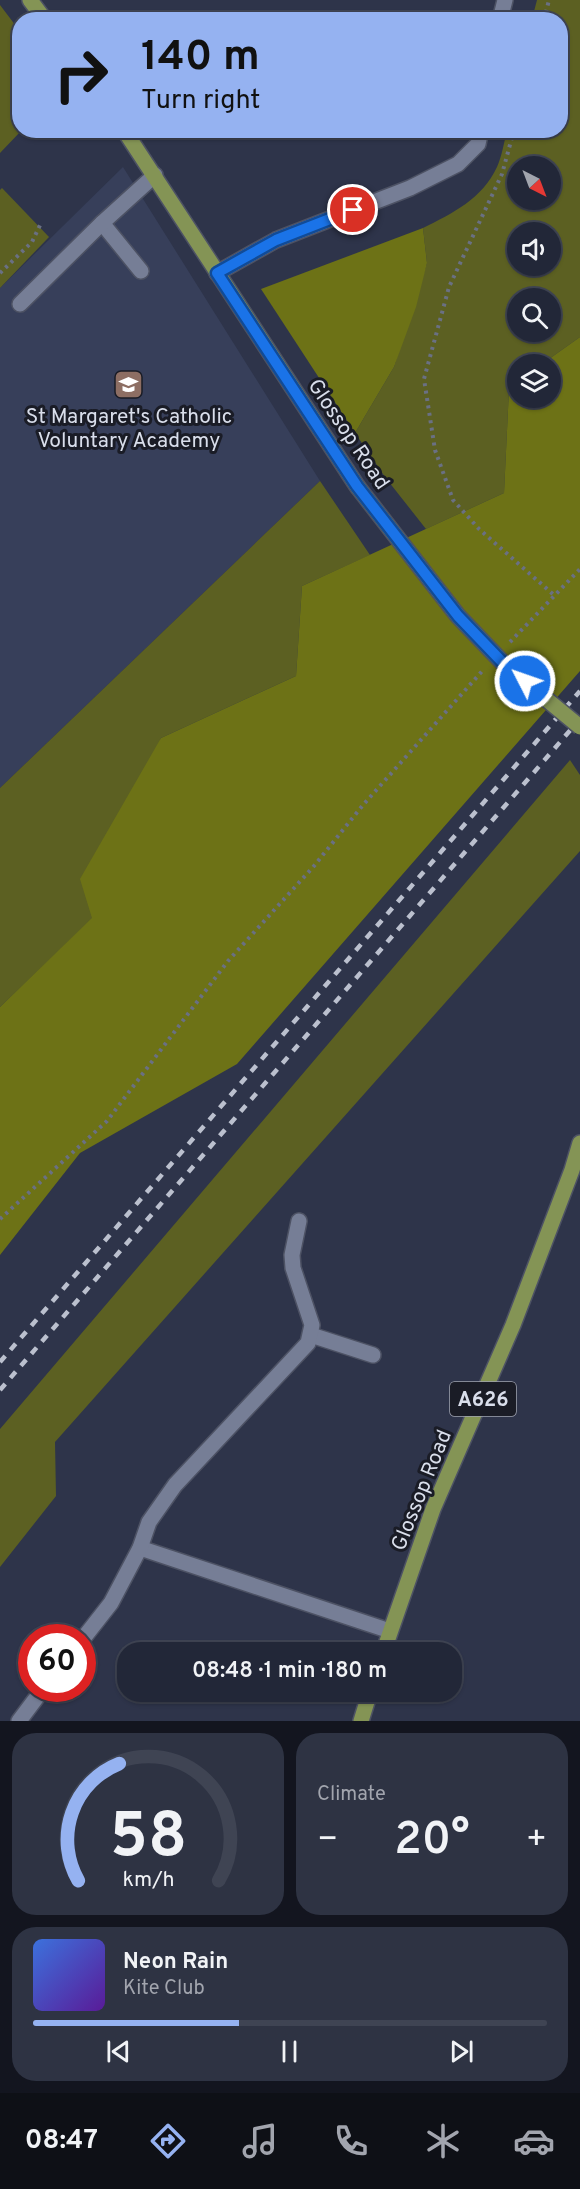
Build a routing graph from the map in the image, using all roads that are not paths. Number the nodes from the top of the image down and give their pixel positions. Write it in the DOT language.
graph roads {
  1 [pos="130,138"];
  2 [pos="479,138"];
  3 [pos="155,175"];
  4 [pos="102,222"];
  5 [pos="141,271"];
  6 [pos="217,273"];
  7 [pos="20,304"];
  8 [pos="580,727"];
  9 [pos="580,1143"];
  10 [pos="299,1221"];
  11 [pos="311,1335"];
  12 [pos="373,1355"];
  13 [pos="140,1548"];
  14 [pos="95,1624"];
  15 [pos="390,1631"];
  16 [pos="386,1642"];
  17 [pos="33,1702"];
  18 [pos="367,1702"];
  19 [pos="19,1721"];
  20 [pos="361,1721"];
  1 -- 3 [label="main road, Glossop Road"];
  2 -- 6 [label="street"];
  3 -- 4 [label="street"];
  3 -- 6 [label="main road, Glossop Road"];
  4 -- 5 [label="street"];
  4 -- 7 [label="street"];
  6 -- 8 [label="main road, Glossop Road, bridge"];
  9 -- 15 [label="main road, Glossop Road / A626"];
  10 -- 11 [label="street"];
  11 -- 12 [label="street"];
  11 -- 13 [label="street"];
  13 -- 14 [label="street"];
  13 -- 15 [label="street"];
  15 -- 16 [label="main road, Glossop Road / A626"];
  17 -- 19 [label="street"];
  18 -- 20 [label="main road"];
}
